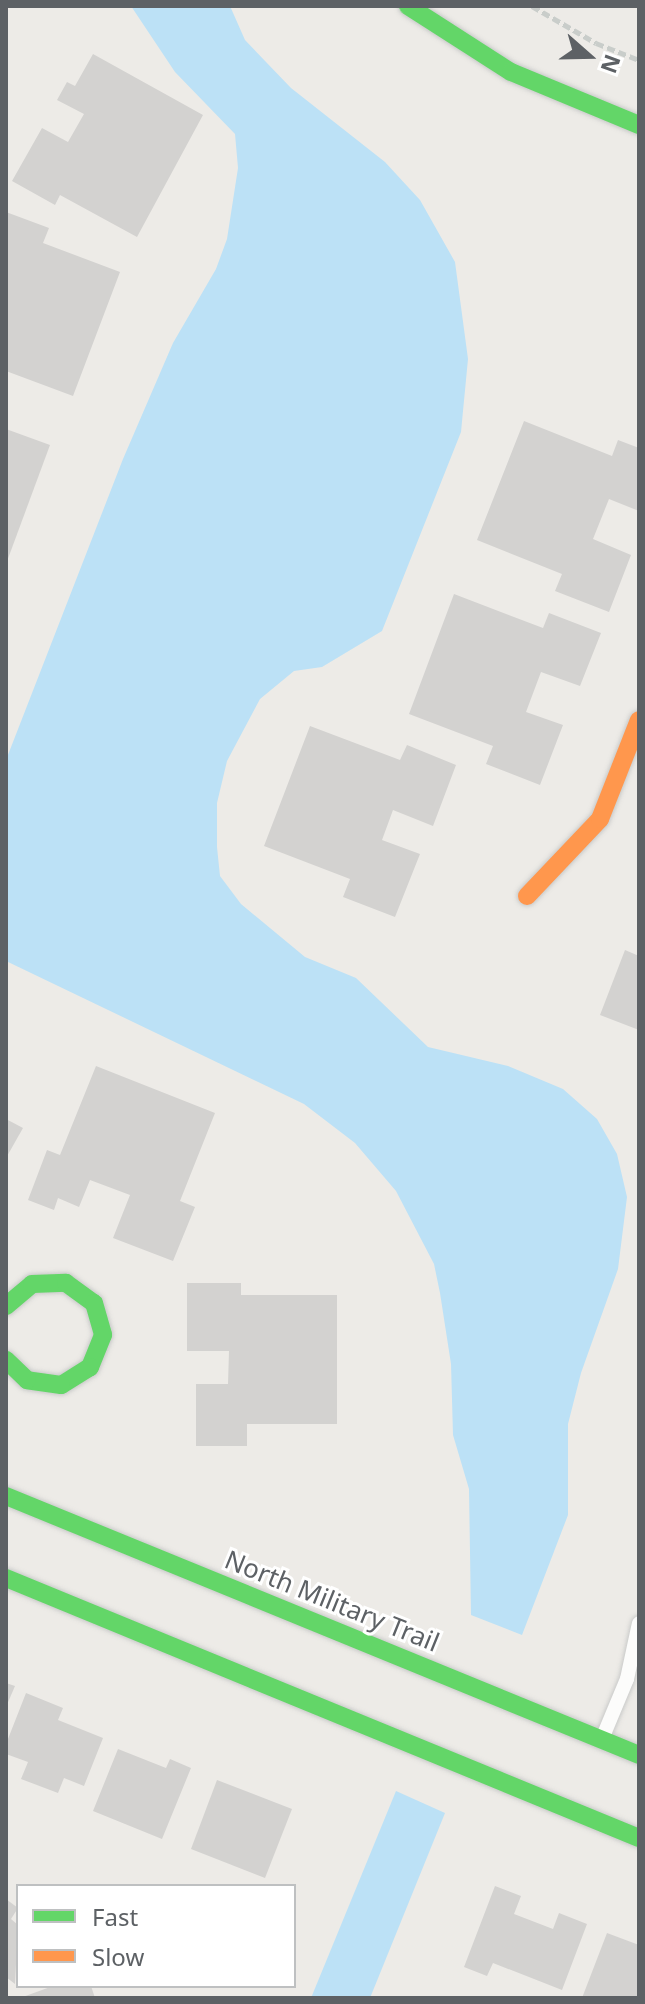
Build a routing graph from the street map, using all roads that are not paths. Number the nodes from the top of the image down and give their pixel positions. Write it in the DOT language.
graph roads {
  1 [pos="408,6"];
  2 [pos="639,125"];
  3 [pos="639,720"];
  4 [pos="527,896"];
  5 [pos="6,1306"];
  6 [pos="6,1360"];
  7 [pos="6,1496"];
  8 [pos="6,1578"];
  9 [pos="639,1623"];
  10 [pos="602,1740"];
  11 [pos="639,1755"];
  12 [pos="639,1838"];
  1 -- 2 [label="main road"];
  3 -- 4 [label="main road"];
  5 -- 6 [label="main road"];
  7 -- 10 [label="main road, North Military Trail"];
  8 -- 12 [label="main road"];
  9 -- 10 [label="lane"];
  10 -- 11 [label="main road, North Military Trail"];
}
